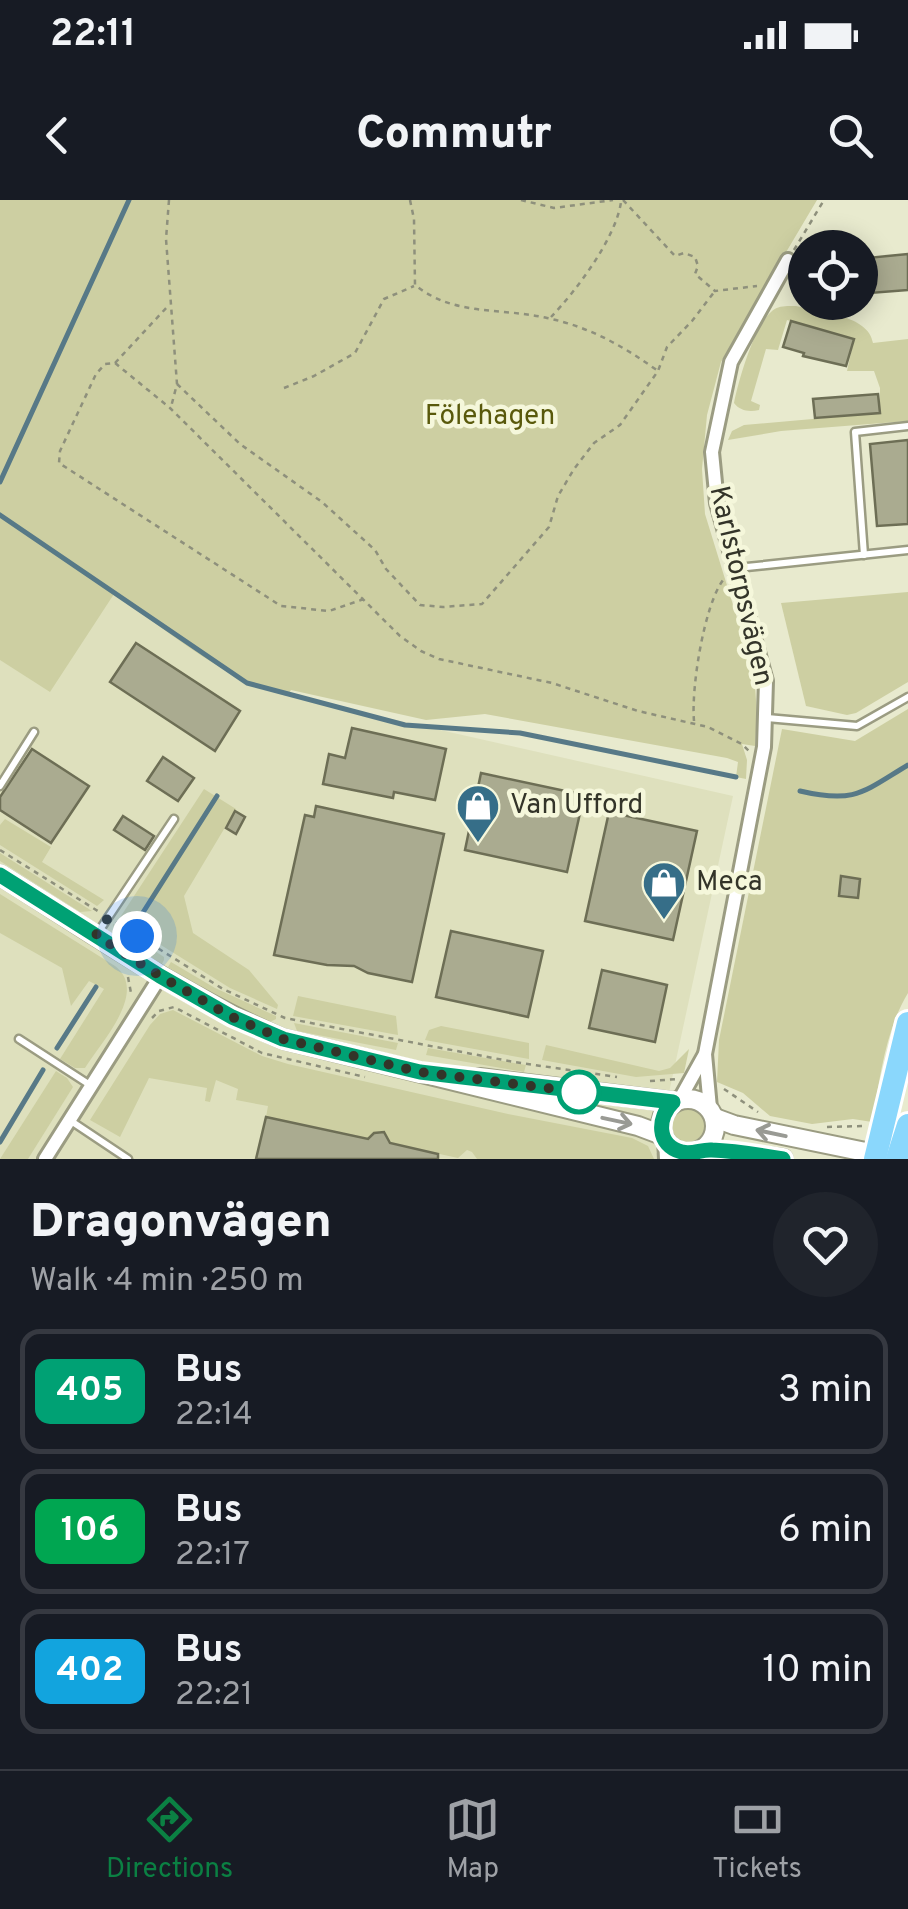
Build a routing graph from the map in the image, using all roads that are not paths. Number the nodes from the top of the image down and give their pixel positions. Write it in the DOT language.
graph roads {
  1 [pos="788,260"];
  2 [pos="908,426"];
  3 [pos="908,550"];
  4 [pos="864,555"];
  5 [pos="737,568"];
  6 [pos="908,697"];
  7 [pos="765,718"];
  8 [pos="34,732"];
  9 [pos="0,786"];
  10 [pos="174,819"];
  11 [pos="0,874"];
  12 [pos="96,935"];
  13 [pos="160,976"];
  14 [pos="908,1023"];
  15 [pos="19,1039"];
  16 [pos="705,1054"];
  17 [pos="420,1072"];
  18 [pos="92,1085"];
  19 [pos="677,1101"];
  20 [pos="712,1113"];
  21 [pos="70,1120"];
  22 [pos="908,1125"];
  23 [pos="664,1144"];
  24 [pos="695,1154"];
  25 [pos="889,1158"];
  26 [pos="45,1159"];
  27 [pos="128,1159"];
  28 [pos="783,1159"];
  1 -- 5 [label="street, Karlstorpsvägen"];
  2 -- 4 [label="lane"];
  3 -- 4 [label="lane"];
  4 -- 5 [label="lane"];
  5 -- 7 [label="street, Karlstorpsvägen"];
  6 -- 7 [label="lane"];
  7 -- 16 [label="street, Karlstorpsvägen"];
  8 -- 9 [label="lane"];
  10 -- 12 [label="lane"];
  11 -- 12 [label="main road"];
  12 -- 13 [label="main road"];
  13 -- 17 [label="main road"];
  13 -- 18 [label="street"];
  14 -- 25 [label="highway"];
  15 -- 18 [label="lane"];
  16 -- 19 [label="street, Karlstorpsvägen"];
  16 -- 20 [label="street, Karlstorpsvägen"];
  17 -- 19 [label="main road"];
  17 -- 23 [label="main road, one-way"];
  18 -- 21 [label="street"];
  19 -- 20 [label="main road"];
  19 -- 23 [label="main road"];
  20 -- 24 [label="main road"];
  25 -- 20 [label="main road, one-way"];
  21 -- 26 [label="street"];
  21 -- 27 [label="lane"];
  22 -- 25 [label="highway"];
  23 -- 24 [label="main road"];
  24 -- 28 [label="main road"];
}
